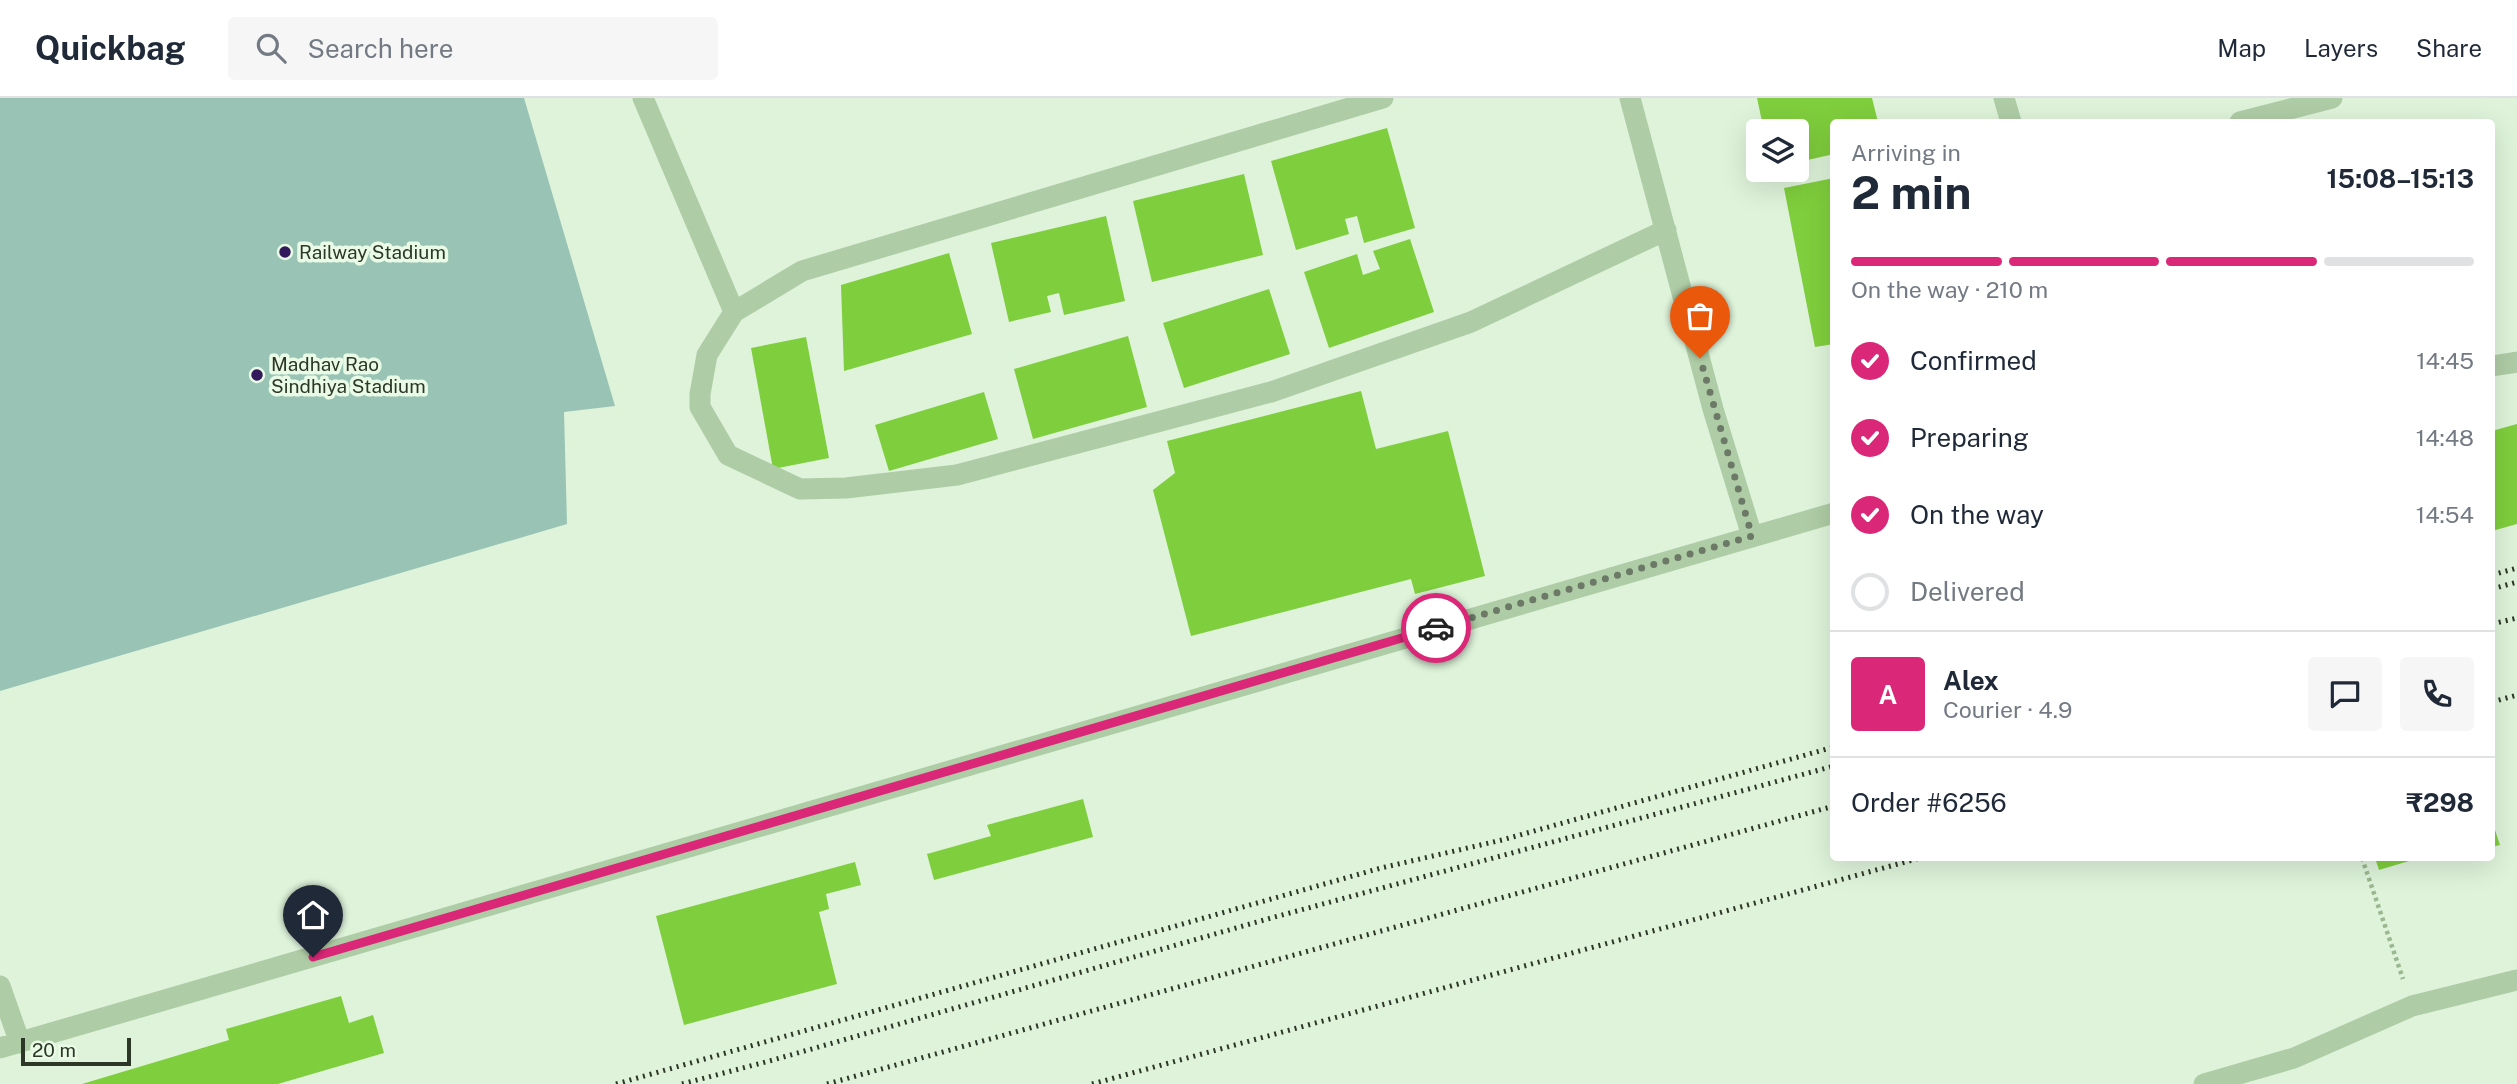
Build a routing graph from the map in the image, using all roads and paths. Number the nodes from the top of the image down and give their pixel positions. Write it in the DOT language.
graph roads {
  1 [pos="643,98"];
  2 [pos="1383,98"];
  3 [pos="1630,98"];
  4 [pos="2004,98"];
  5 [pos="2332,98"];
  6 [pos="2278,105"];
  7 [pos="2010,119"];
  8 [pos="2247,119"];
  9 [pos="1666,230"];
  10 [pos="734,312"];
  11 [pos="2517,362"];
  12 [pos="2495,366"];
  13 [pos="1830,514"];
  14 [pos="1752,536"];
  15 [pos="2363,861"];
  16 [pos="2517,980"];
  17 [pos="0,986"];
  18 [pos="2412,1006"];
  19 [pos="10,1046"];
  20 [pos="2204,1084"];
  1 -- 10 [label="street"];
  2 -- 10 [label="street"];
  3 -- 9 [label="street"];
  4 -- 7 [label="street"];
  5 -- 6 [label="street"];
  6 -- 8 [label="street"];
  9 -- 10 [label="street"];
  9 -- 14 [label="street"];
  11 -- 12 [label="street"];
  13 -- 14 [label="street"];
  14 -- 19 [label="street"];
  15 -- 18 [label="path"];
  16 -- 18 [label="street"];
  17 -- 19 [label="street"];
  18 -- 20 [label="street"];
}
